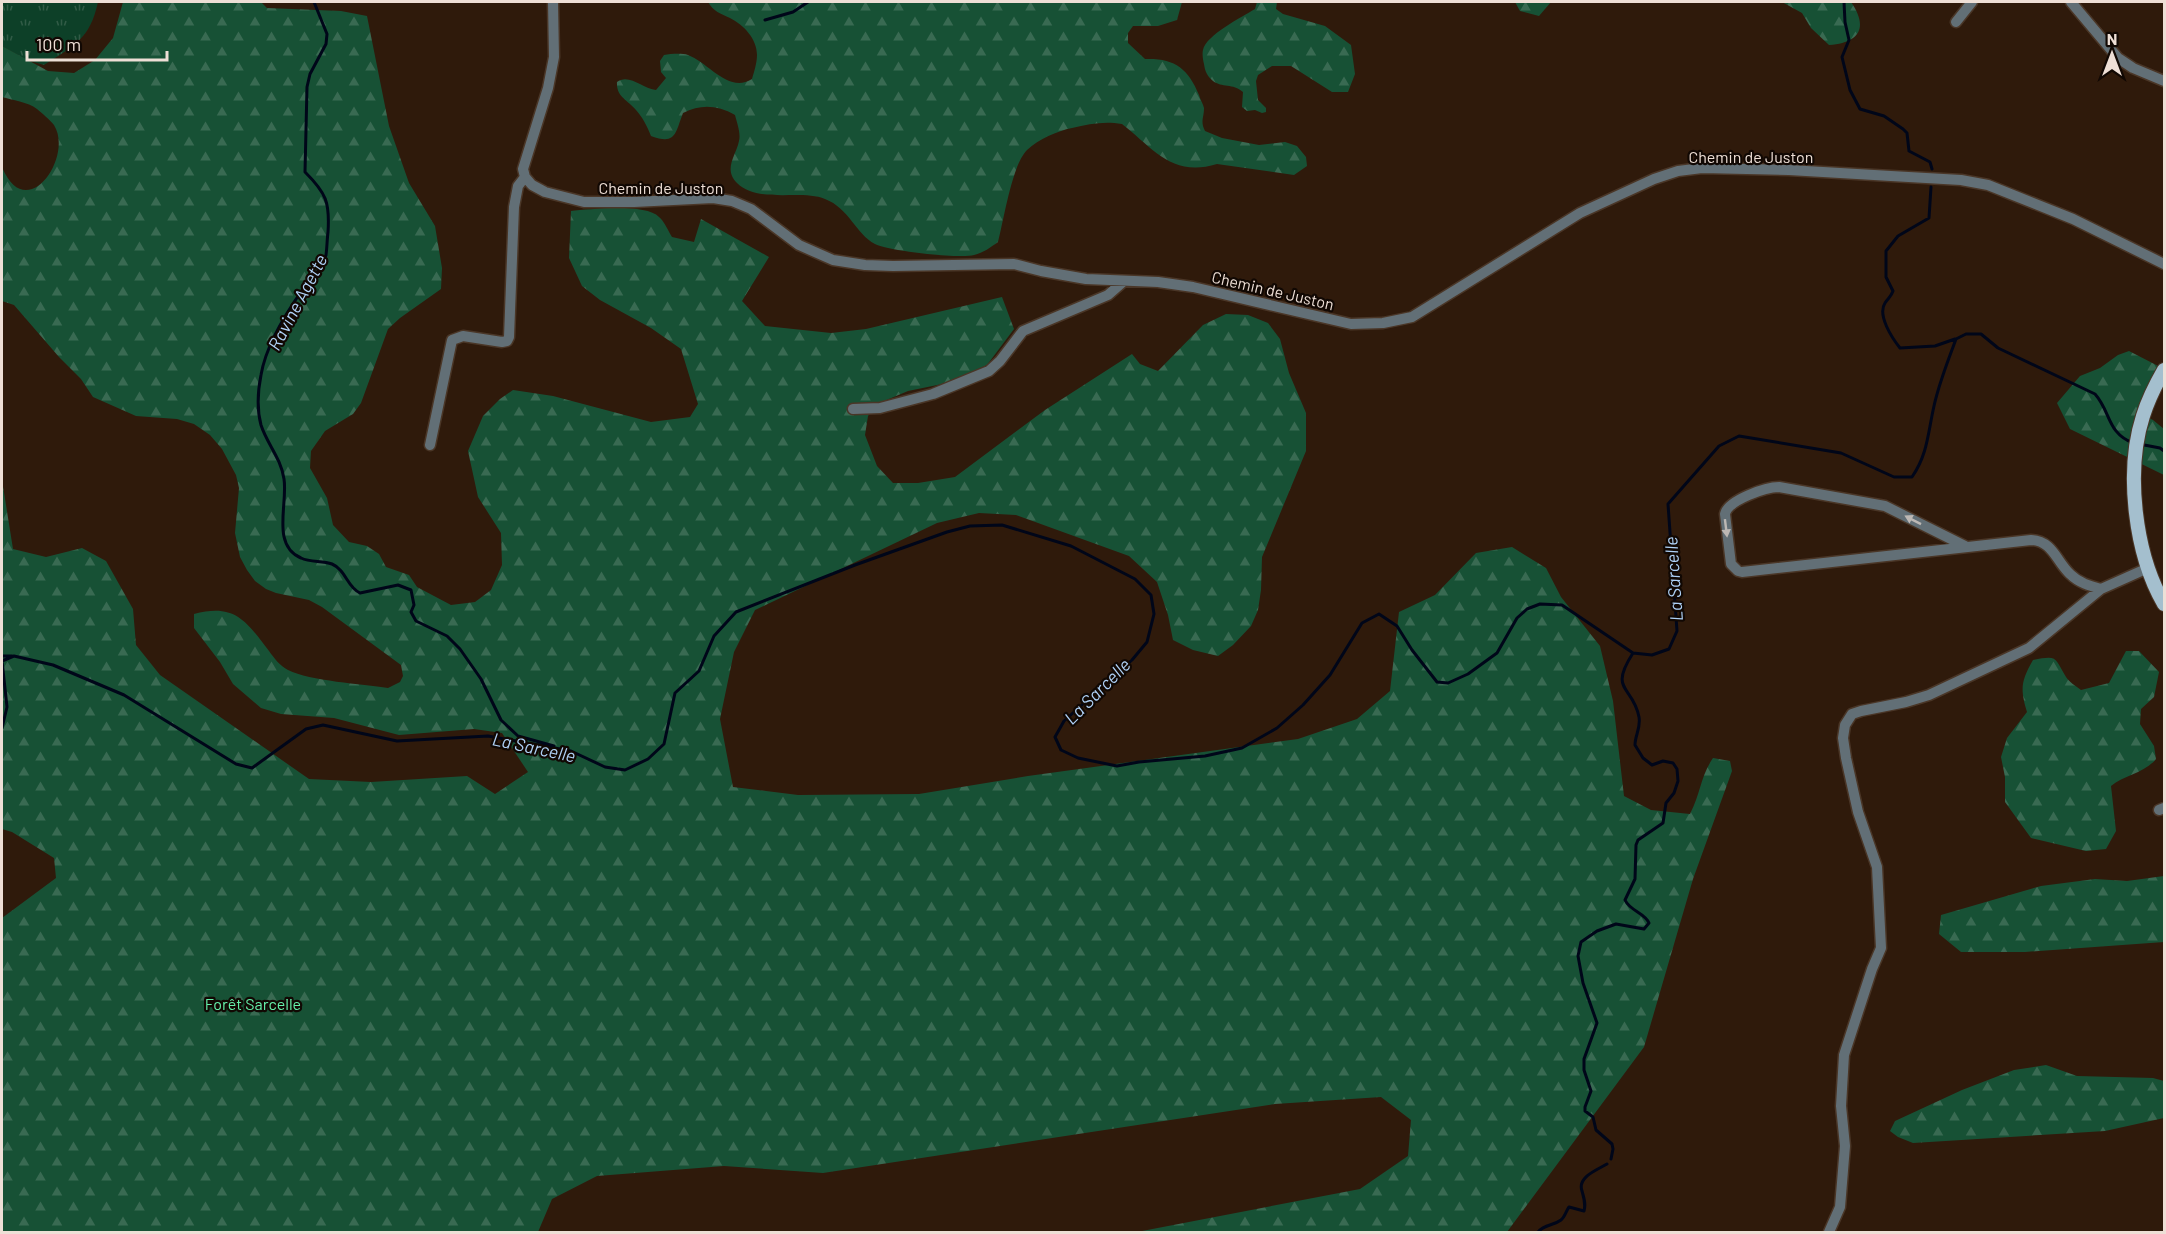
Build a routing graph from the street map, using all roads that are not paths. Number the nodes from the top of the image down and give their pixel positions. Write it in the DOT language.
graph roads {
  1 [pos="554,2"];
  2 [pos="1972,2"];
  3 [pos="2071,2"];
  4 [pos="1956,22"];
  5 [pos="2164,81"];
  6 [pos="525,177"];
  7 [pos="2164,264"];
  8 [pos="1124,281"];
  9 [pos="2164,370"];
  10 [pos="853,409"];
  11 [pos="430,445"];
  12 [pos="1965,546"];
  13 [pos="2148,568"];
  14 [pos="2101,589"];
  15 [pos="2164,604"];
  16 [pos="1829,1233"];
  1 -- 6 [label="street"];
  2 -- 4 [label="street"];
  3 -- 5 [label="street"];
  6 -- 8 [label="street, Chemin de Juston"];
  6 -- 11 [label="street"];
  7 -- 8 [label="street, Chemin de Juston"];
  8 -- 10 [label="street"];
  9 -- 13 [label="main road"];
  12 -- 12 [label="street, one-way"];
  12 -- 14 [label="street"];
  13 -- 14 [label="street"];
  13 -- 15 [label="main road"];
  14 -- 16 [label="street"];
}
